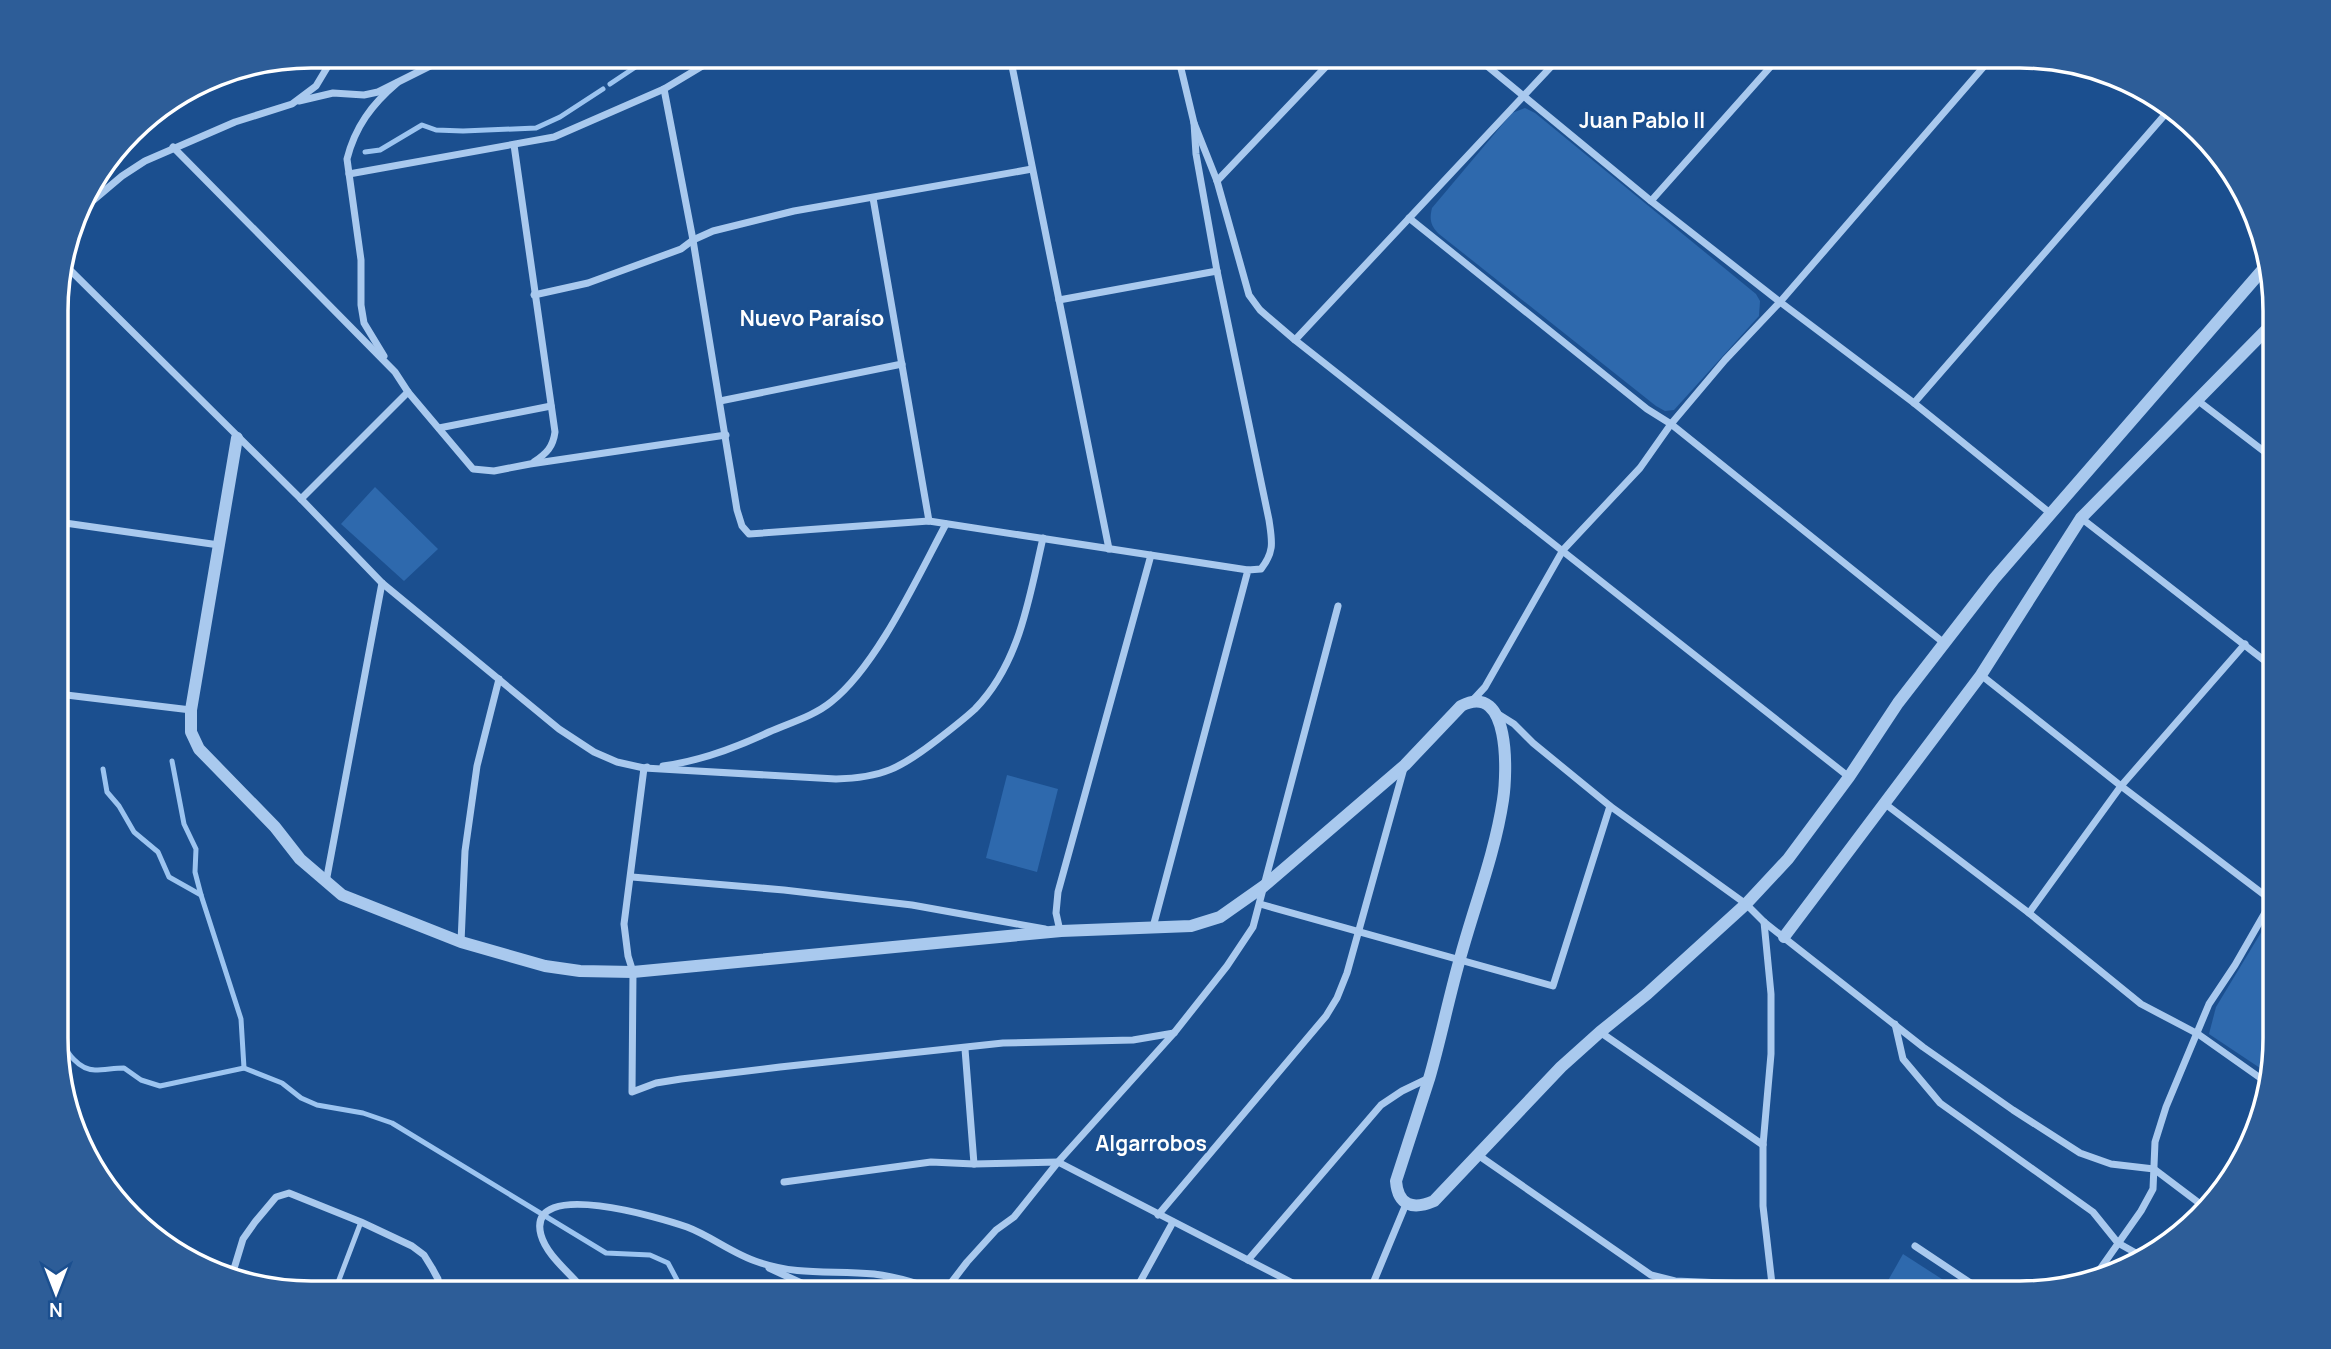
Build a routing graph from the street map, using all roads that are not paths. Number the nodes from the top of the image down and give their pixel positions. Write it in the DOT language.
graph roads {
  1 [pos="327,68"];
  2 [pos="426,68"];
  3 [pos="699,68"];
  4 [pos="1012,68"];
  5 [pos="1181,68"];
  6 [pos="1325,68"];
  7 [pos="1490,68"];
  8 [pos="1550,68"];
  9 [pos="1769,68"];
  10 [pos="1983,68"];
  11 [pos="397,83"];
  12 [pos="664,89"];
  13 [pos="1524,95"];
  14 [pos="292,104"];
  15 [pos="2164,116"];
  16 [pos="1195,123"];
  17 [pos="514,145"];
  18 [pos="173,147"];
  19 [pos="1032,169"];
  20 [pos="349,174"];
  21 [pos="1217,181"];
  22 [pos="98,196"];
  23 [pos="873,198"];
  24 [pos="1651,201"];
  25 [pos="1409,218"];
  26 [pos="692,240"];
  27 [pos="71,271"];
  28 [pos="1217,271"];
  29 [pos="2259,274"];
  30 [pos="534,295"];
  31 [pos="1059,300"];
  32 [pos="1780,302"];
  33 [pos="2262,334"];
  34 [pos="1295,340"];
  35 [pos="902,364"];
  36 [pos="395,372"];
  37 [pos="408,392"];
  38 [pos="2197,399"];
  39 [pos="720,401"];
  40 [pos="1914,403"];
  41 [pos="551,406"];
  42 [pos="1671,424"];
  43 [pos="439,428"];
  44 [pos="726,435"];
  45 [pos="237,438"];
  46 [pos="2262,450"];
  47 [pos="530,464"];
  48 [pos="301,499"];
  49 [pos="2050,513"];
  50 [pos="2081,518"];
  51 [pos="929,521"];
  52 [pos="68,523"];
  53 [pos="946,524"];
  54 [pos="1043,538"];
  55 [pos="219,545"];
  56 [pos="1109,548"];
  57 [pos="1563,550"];
  58 [pos="1151,555"];
  59 [pos="1248,570"];
  60 [pos="382,583"];
  61 [pos="1338,606"];
  62 [pos="1944,643"];
  63 [pos="2245,644"];
  64 [pos="2262,658"];
  65 [pos="1981,675"];
  66 [pos="499,679"];
  67 [pos="68,695"];
  68 [pos="1472,701"];
  69 [pos="191,710"];
  70 [pos="1492,710"];
  71 [pos="1405,765"];
  72 [pos="644,768"];
  73 [pos="1849,777"];
  74 [pos="2121,786"];
  75 [pos="1884,803"];
  76 [pos="1610,806"];
  77 [pos="632,877"];
  78 [pos="326,883"];
  79 [pos="1264,886"];
  80 [pos="2262,891"];
  81 [pos="1260,904"];
  82 [pos="1746,904"];
  83 [pos="2029,914"];
  84 [pos="2262,918"];
  85 [pos="1764,922"];
  86 [pos="1153,928"];
  87 [pos="1357,931"];
  88 [pos="1062,932"];
  89 [pos="1784,937"];
  90 [pos="461,942"];
  91 [pos="1460,959"];
  92 [pos="633,972"];
  93 [pos="1894,1023"];
  94 [pos="1600,1032"];
  95 [pos="1174,1033"];
  96 [pos="2197,1034"];
  97 [pos="965,1049"];
  98 [pos="2259,1077"];
  99 [pos="1429,1078"];
  100 [pos="1763,1145"];
  101 [pos="1478,1155"];
  102 [pos="1058,1161"];
  103 [pos="974,1164"];
  104 [pos="2154,1169"];
  105 [pos="784,1182"];
  106 [pos="2198,1203"];
  107 [pos="1406,1204"];
  108 [pos="1158,1214"];
  109 [pos="361,1222"];
  110 [pos="1173,1222"];
  111 [pos="2118,1243"];
  112 [pos="1915,1245"];
  113 [pos="2134,1252"];
  114 [pos="1248,1260"];
  115 [pos="757,1262"];
  116 [pos="2102,1266"];
  117 [pos="234,1267"];
  118 [pos="1288,1280"];
  119 [pos="1373,1280"];
  120 [pos="1672,1280"];
  121 [pos="1771,1280"];
  122 [pos="1965,1280"];
  123 [pos="339,1281"];
  124 [pos="438,1281"];
  125 [pos="576,1281"];
  126 [pos="796,1281"];
  127 [pos="903,1281"];
  128 [pos="954,1281"];
  129 [pos="1141,1281"];
  1 -- 14 [label="street"];
  2 -- 11 [label="street"];
  3 -- 12 [label="street"];
  4 -- 19 [label="street"];
  5 -- 16 [label="street"];
  6 -- 21 [label="street"];
  7 -- 13 [label="street"];
  8 -- 13 [label="street"];
  9 -- 24 [label="street"];
  10 -- 32 [label="street"];
  11 -- 14 [label="street"];
  11 -- 20 [label="street"];
  12 -- 17 [label="street"];
  12 -- 26 [label="street"];
  13 -- 24 [label="street"];
  13 -- 25 [label="street"];
  14 -- 18 [label="street"];
  15 -- 40 [label="street"];
  16 -- 21 [label="street"];
  16 -- 28 [label="street"];
  17 -- 20 [label="street"];
  17 -- 30 [label="street"];
  18 -- 22 [label="street"];
  18 -- 36 [label="street"];
  19 -- 23 [label="street"];
  19 -- 31 [label="street"];
  20 -- 36 [label="street"];
  21 -- 34 [label="street"];
  23 -- 26 [label="street"];
  23 -- 35 [label="street"];
  24 -- 32 [label="street"];
  25 -- 34 [label="street"];
  25 -- 42 [label="street"];
  26 -- 30 [label="street"];
  26 -- 39 [label="street"];
  27 -- 45 [label="street"];
  28 -- 31 [label="street"];
  28 -- 59 [label="street"];
  29 -- 49 [label="street"];
  30 -- 41 [label="street"];
  31 -- 56 [label="street"];
  32 -- 40 [label="street"];
  32 -- 42 [label="street"];
  33 -- 38 [label="street"];
  34 -- 57 [label="street"];
  35 -- 39 [label="street"];
  35 -- 51 [label="street"];
  36 -- 37 [label="street"];
  37 -- 43 [label="street"];
  37 -- 48 [label="street"];
  38 -- 46 [label="street"];
  38 -- 50 [label="street"];
  39 -- 44 [label="street"];
  40 -- 49 [label="street"];
  41 -- 43 [label="street"];
  41 -- 47 [label="street"];
  42 -- 57 [label="street"];
  42 -- 62 [label="street"];
  43 -- 47 [label="street"];
  44 -- 47 [label="street"];
  44 -- 51 [label="street"];
  45 -- 48 [label="street"];
  45 -- 55 [label="street"];
  48 -- 60 [label="street"];
  49 -- 62 [label="street"];
  50 -- 63 [label="street"];
  50 -- 65 [label="street"];
  51 -- 53 [label="street"];
  52 -- 55 [label="street"];
  53 -- 54 [label="street"];
  53 -- 72 [label="street"];
  54 -- 56 [label="street"];
  54 -- 72 [label="street"];
  55 -- 69 [label="street"];
  56 -- 58 [label="street"];
  57 -- 68 [label="street"];
  57 -- 73 [label="street"];
  58 -- 59 [label="street"];
  58 -- 88 [label="street"];
  59 -- 86 [label="street"];
  60 -- 66 [label="street"];
  60 -- 78 [label="street"];
  61 -- 79 [label="street"];
  62 -- 73 [label="street"];
  63 -- 64 [label="street"];
  63 -- 74 [label="street"];
  65 -- 74 [label="street"];
  65 -- 75 [label="street"];
  66 -- 72 [label="street"];
  66 -- 90 [label="street"];
  67 -- 69 [label="street"];
  68 -- 70 [label="street"];
  68 -- 71 [label="street"];
  69 -- 78 [label="street"];
  70 -- 76 [label="street"];
  70 -- 91 [label="street"];
  71 -- 79 [label="street"];
  71 -- 87 [label="street"];
  72 -- 77 [label="street"];
  73 -- 82 [label="street"];
  74 -- 80 [label="street"];
  74 -- 83 [label="street"];
  75 -- 83 [label="street"];
  75 -- 89 [label="street"];
  76 -- 82 [label="street"];
  76 -- 91 [label="street"];
  77 -- 88 [label="street"];
  77 -- 92 [label="street"];
  78 -- 90 [label="street"];
  79 -- 81 [label="street"];
  79 -- 86 [label="street"];
  81 -- 87 [label="street"];
  81 -- 95 [label="street"];
  82 -- 85 [label="street"];
  82 -- 94 [label="street"];
  83 -- 96 [label="street"];
  84 -- 96 [label="street"];
  85 -- 89 [label="street"];
  85 -- 100 [label="street"];
  86 -- 88 [label="street"];
  87 -- 91 [label="street"];
  87 -- 108 [label="street"];
  88 -- 92 [label="street"];
  89 -- 93 [label="street"];
  90 -- 92 [label="street"];
  91 -- 99 [label="street"];
  92 -- 97 [label="street"];
  93 -- 104 [label="street"];
  93 -- 111 [label="street"];
  94 -- 100 [label="street"];
  94 -- 101 [label="street"];
  95 -- 97 [label="street"];
  95 -- 102 [label="street"];
  96 -- 98 [label="street"];
  96 -- 104 [label="street"];
  97 -- 103 [label="street"];
  99 -- 107 [label="street"];
  99 -- 114 [label="street"];
  100 -- 121 [label="street"];
  101 -- 107 [label="street"];
  101 -- 120 [label="street"];
  102 -- 103 [label="street"];
  102 -- 108 [label="street"];
  102 -- 128 [label="street"];
  103 -- 105 [label="street"];
  104 -- 106 [label="street"];
  104 -- 111 [label="street"];
  107 -- 119 [label="street"];
  108 -- 110 [label="street"];
  109 -- 117 [label="street"];
  109 -- 123 [label="lane"];
  109 -- 124 [label="street"];
  110 -- 114 [label="street"];
  110 -- 129 [label="street"];
  111 -- 113 [label="street"];
  111 -- 116 [label="street"];
  112 -- 122 [label="street"];
  114 -- 118 [label="street"];
  115 -- 125 [label="street"];
  115 -- 126 [label="street"];
  115 -- 127 [label="street"];
}
